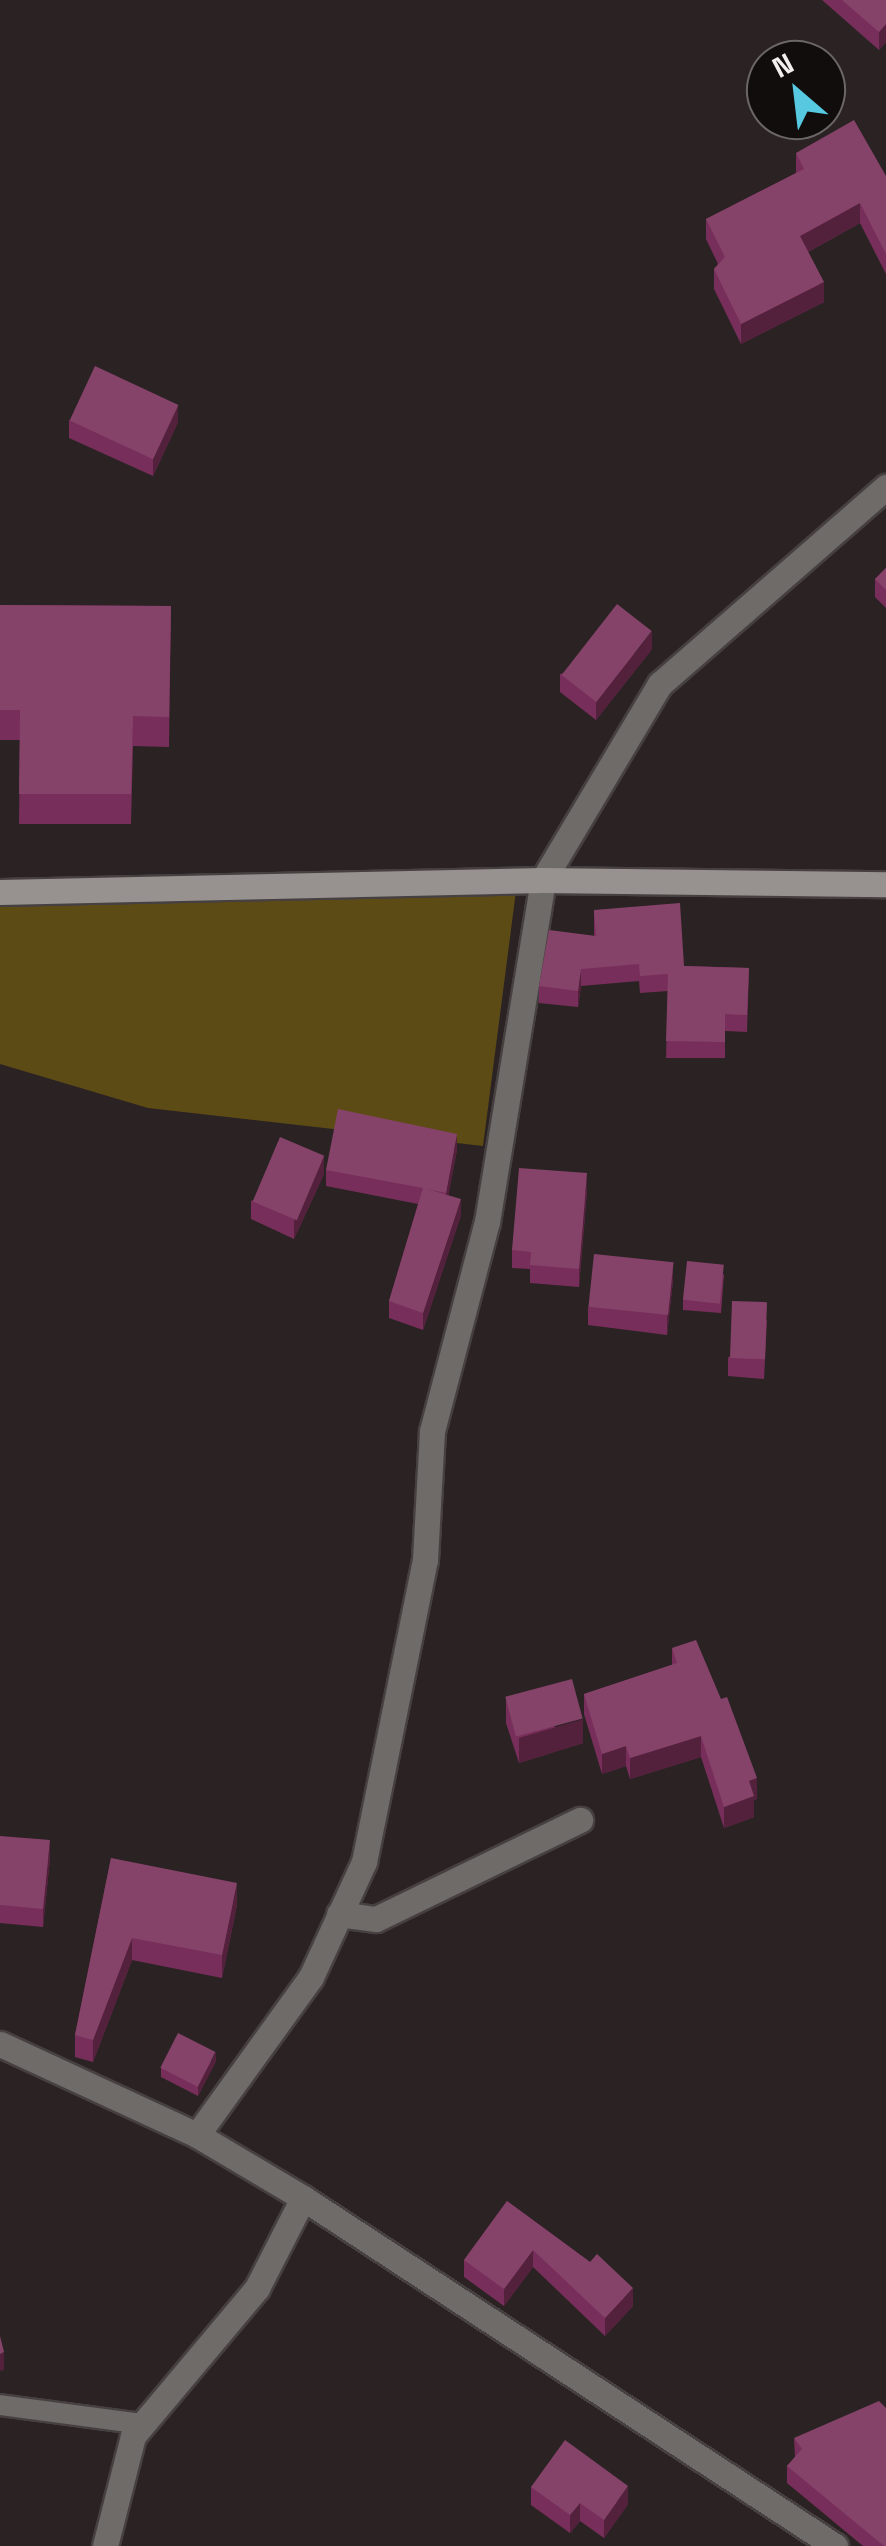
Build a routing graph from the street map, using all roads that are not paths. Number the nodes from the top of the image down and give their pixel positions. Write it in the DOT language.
graph roads {
  1 [pos="886,487"];
  2 [pos="543,880"];
  3 [pos="886,884"];
  4 [pos="0,892"];
  5 [pos="580,1820"];
  6 [pos="340,1914"];
  7 [pos="0,2044"];
  8 [pos="197,2135"];
  9 [pos="304,2198"];
  10 [pos="0,2405"];
  11 [pos="143,2424"];
  12 [pos="105,2546"];
  13 [pos="835,2546"];
  1 -- 2 [label="street"];
  2 -- 3 [label="street"];
  2 -- 4 [label="street"];
  2 -- 6 [label="street"];
  5 -- 6 [label="street"];
  6 -- 8 [label="street"];
  7 -- 8 [label="street"];
  8 -- 9 [label="street"];
  9 -- 11 [label="street"];
  9 -- 13 [label="street"];
  10 -- 11 [label="lane"];
  11 -- 12 [label="street"];
}
